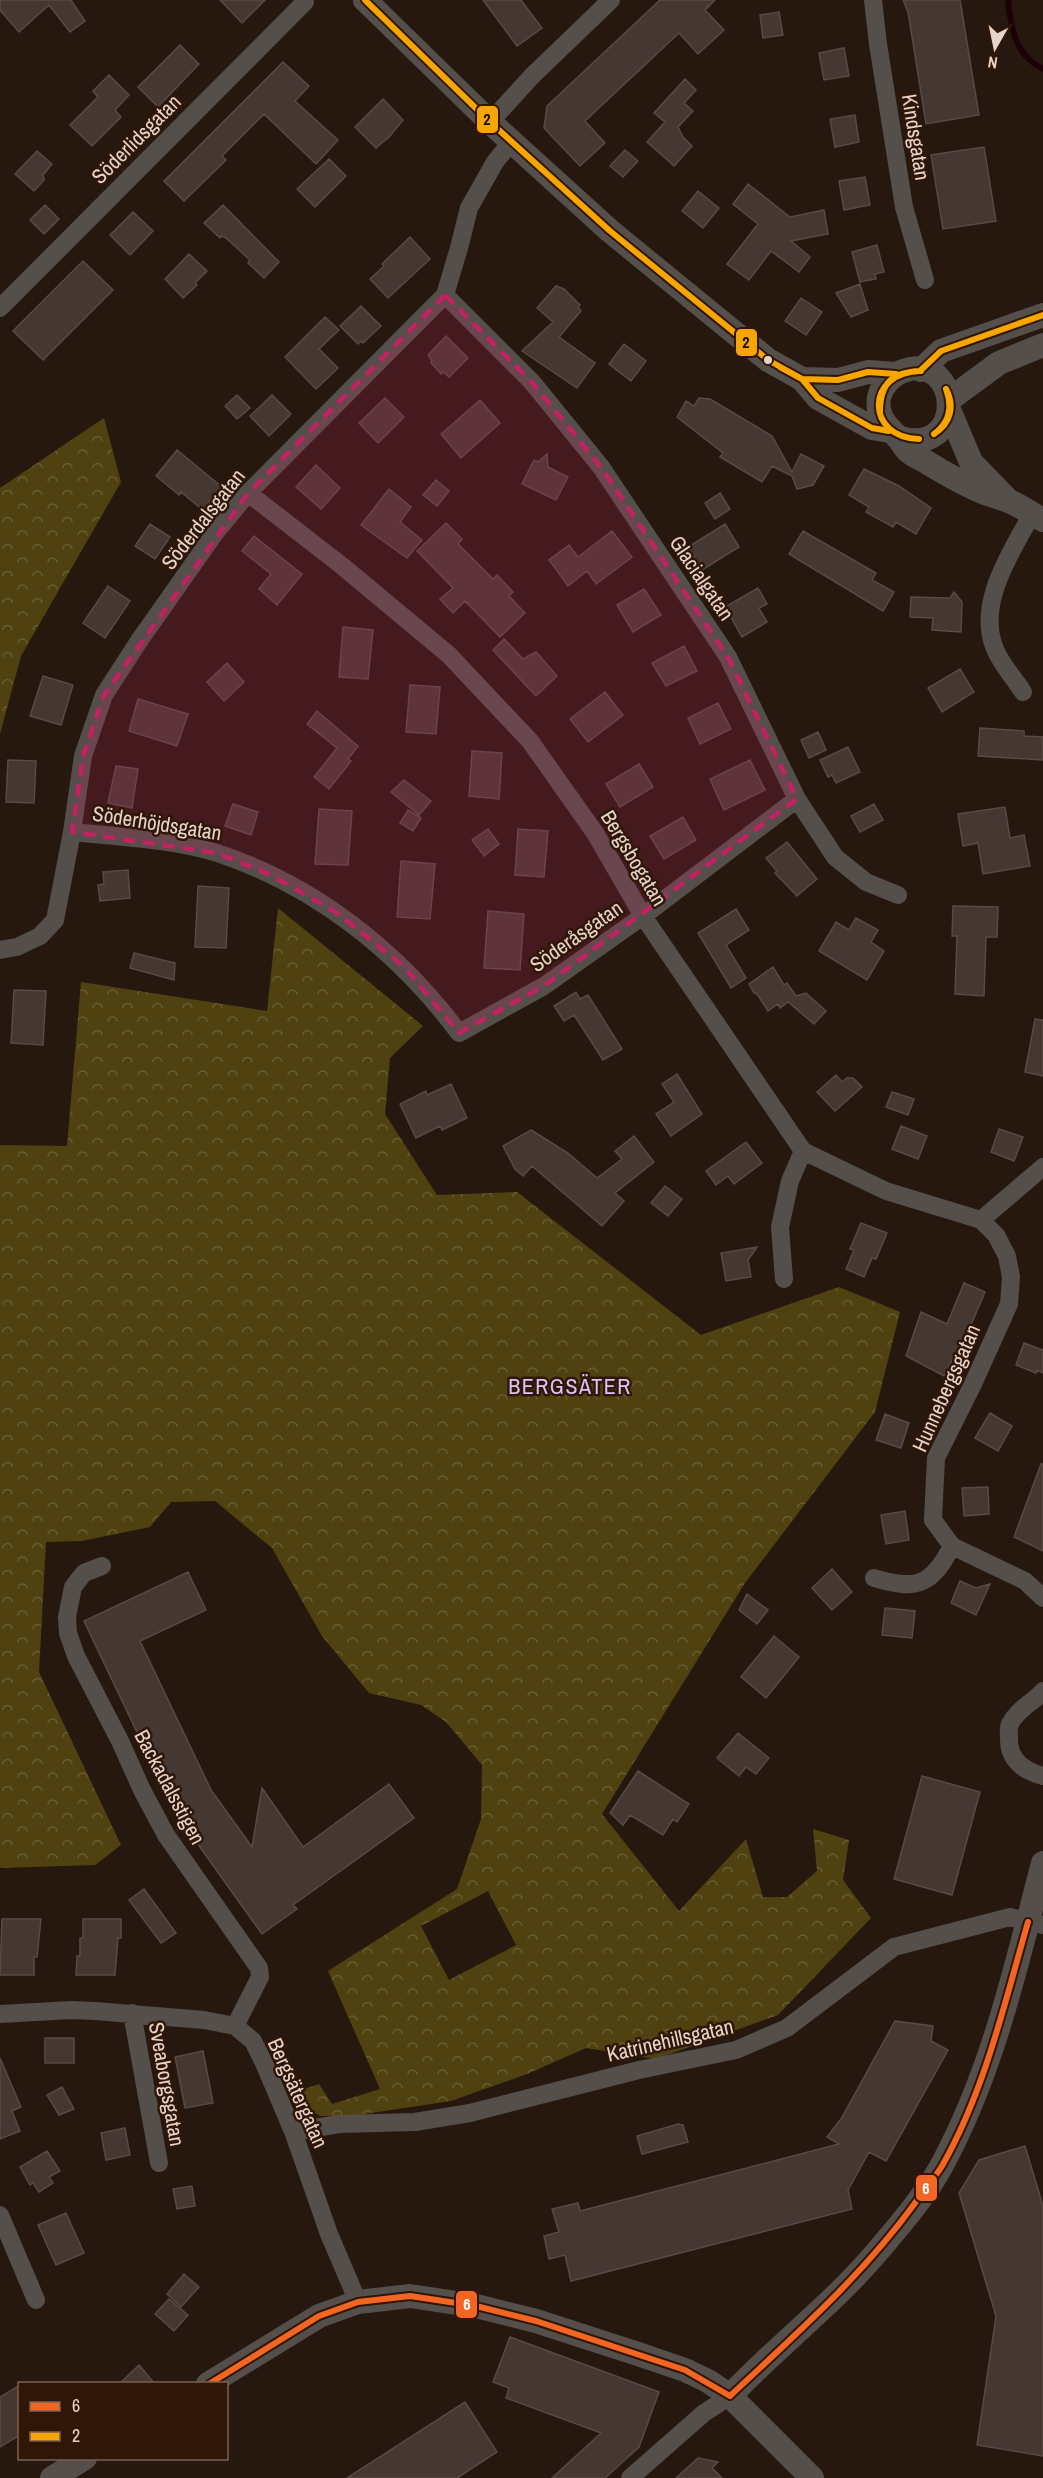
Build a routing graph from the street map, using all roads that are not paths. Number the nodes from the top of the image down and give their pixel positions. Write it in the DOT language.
graph roads {
  1 [pos="365,0"];
  2 [pos="611,0"];
  3 [pos="873,0"];
  4 [pos="306,1"];
  5 [pos="490,122"];
  6 [pos="511,142"];
  7 [pos="925,280"];
  8 [pos="445,294"];
  9 [pos="0,308"];
  10 [pos="1043,315"];
  11 [pos="1043,345"];
  12 [pos="921,370"];
  13 [pos="896,374"];
  14 [pos="802,379"];
  15 [pos="950,406"];
  16 [pos="893,434"];
  17 [pos="248,493"];
  18 [pos="1009,501"];
  19 [pos="1037,517"];
  20 [pos="1023,692"];
  21 [pos="797,799"];
  22 [pos="72,832"];
  23 [pos="898,896"];
  24 [pos="643,916"];
  25 [pos="0,950"];
  26 [pos="459,1033"];
  27 [pos="803,1151"];
  28 [pos="1043,1167"];
  29 [pos="981,1220"];
  30 [pos="784,1280"];
  31 [pos="952,1546"];
  32 [pos="102,1566"];
  33 [pos="874,1578"];
  34 [pos="1043,1599"];
  35 [pos="1043,1691"];
  36 [pos="1043,1776"];
  37 [pos="1043,1863"];
  38 [pos="1035,1923"];
  39 [pos="132,2013"];
  40 [pos="0,2014"];
  41 [pos="235,2026"];
  42 [pos="294,2134"];
  43 [pos="159,2163"];
  44 [pos="0,2215"];
  45 [pos="36,2300"];
  46 [pos="358,2302"];
  47 [pos="211,2382"];
  48 [pos="730,2396"];
  49 [pos="82,2460"];
  50 [pos="52,2478"];
  51 [pos="630,2478"];
  52 [pos="812,2478"];
  1 -- 5 [label="street"];
  2 -- 5 [label="street"];
  3 -- 7 [label="street, Kindsgatan"];
  4 -- 9 [label="street, Söderlidsgatan"];
  5 -- 6 [label="street"];
  6 -- 8 [label="street, Söderdalsgatan"];
  6 -- 14 [label="street"];
  8 -- 17 [label="street, Söderdalsgatan"];
  8 -- 21 [label="street, Glacialgatan"];
  10 -- 12 [label="street"];
  11 -- 15 [label="street"];
  12 -- 13 [label="street"];
  12 -- 15 [label="street"];
  13 -- 14 [label="street"];
  13 -- 16 [label="street"];
  14 -- 16 [label="street"];
  15 -- 16 [label="street"];
  15 -- 18 [label="street"];
  16 -- 18 [label="street"];
  17 -- 22 [label="street, Söderdalsgatan"];
  17 -- 24 [label="street, Bergsbogatan"];
  18 -- 19 [label="street"];
  19 -- 20 [label="street"];
  21 -- 23 [label="street, Glacialgatan"];
  21 -- 24 [label="street, Söderåsgatan"];
  22 -- 25 [label="street, Söderdalsgatan"];
  22 -- 26 [label="street, Söderhöjdsgatan"];
  24 -- 26 [label="street, Söderåsgatan"];
  24 -- 27 [label="street, Bergsbogatan"];
  27 -- 29 [label="street"];
  27 -- 30 [label="street"];
  28 -- 29 [label="street"];
  29 -- 31 [label="street, Hunnebergsgatan"];
  31 -- 33 [label="street"];
  31 -- 34 [label="street, Hunnebergsgatan"];
  32 -- 41 [label="street, Backadalsstigen"];
  35 -- 36 [label="street"];
  37 -- 38 [label="street"];
  38 -- 42 [label="street, Katrinehillsgatan"];
  38 -- 48 [label="street"];
  39 -- 40 [label="street"];
  39 -- 41 [label="street"];
  39 -- 43 [label="street, Sveaborgsgatan"];
  41 -- 42 [label="street, Bergsätergatan"];
  42 -- 46 [label="street, Bergsätergatan"];
  44 -- 45 [label="street"];
  46 -- 47 [label="street"];
  46 -- 48 [label="street"];
  48 -- 51 [label="street"];
  48 -- 52 [label="street"];
  49 -- 50 [label="street"];
}
